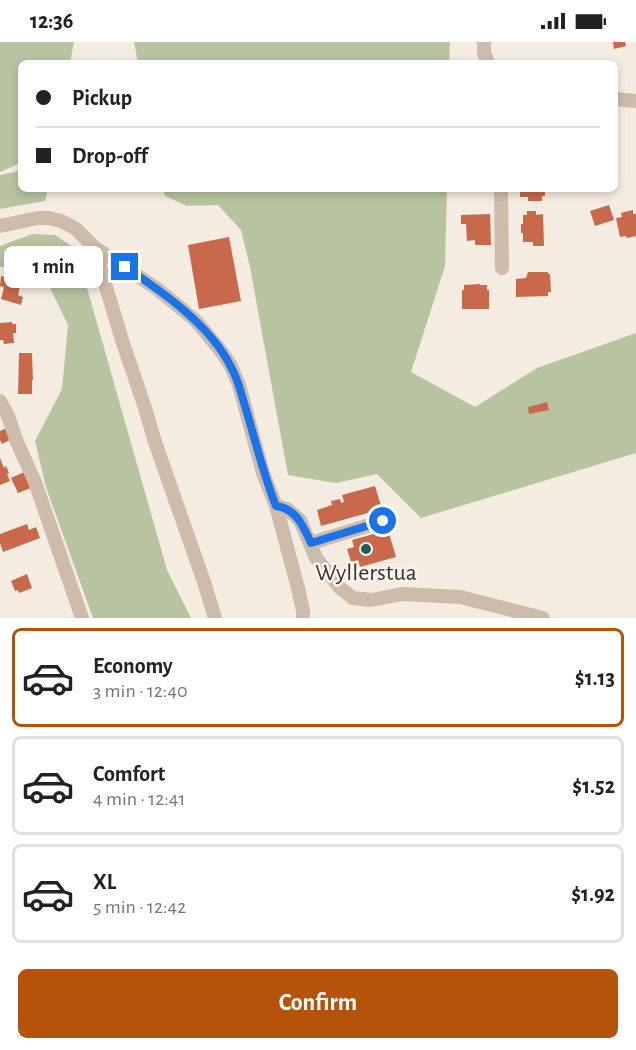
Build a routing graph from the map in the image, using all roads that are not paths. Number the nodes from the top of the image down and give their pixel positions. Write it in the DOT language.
graph roads {
  1 [pos="483,42"];
  2 [pos="487,60"];
  3 [pos="618,99"];
  4 [pos="636,101"];
  5 [pos="501,192"];
  6 [pos="0,226"];
  7 [pos="94,247"];
  8 [pos="502,268"];
  9 [pos="0,401"];
  10 [pos="276,506"];
  11 [pos="383,521"];
  12 [pos="311,543"];
  13 [pos="82,618"];
  14 [pos="215,618"];
  15 [pos="303,618"];
  16 [pos="543,618"];
  1 -- 2 [label="street"];
  3 -- 4 [label="street"];
  5 -- 8 [label="street"];
  6 -- 7 [label="street"];
  7 -- 10 [label="street"];
  7 -- 14 [label="street"];
  9 -- 13 [label="street"];
  10 -- 12 [label="street"];
  10 -- 15 [label="street"];
  11 -- 12 [label="street"];
  12 -- 16 [label="street"];
}
